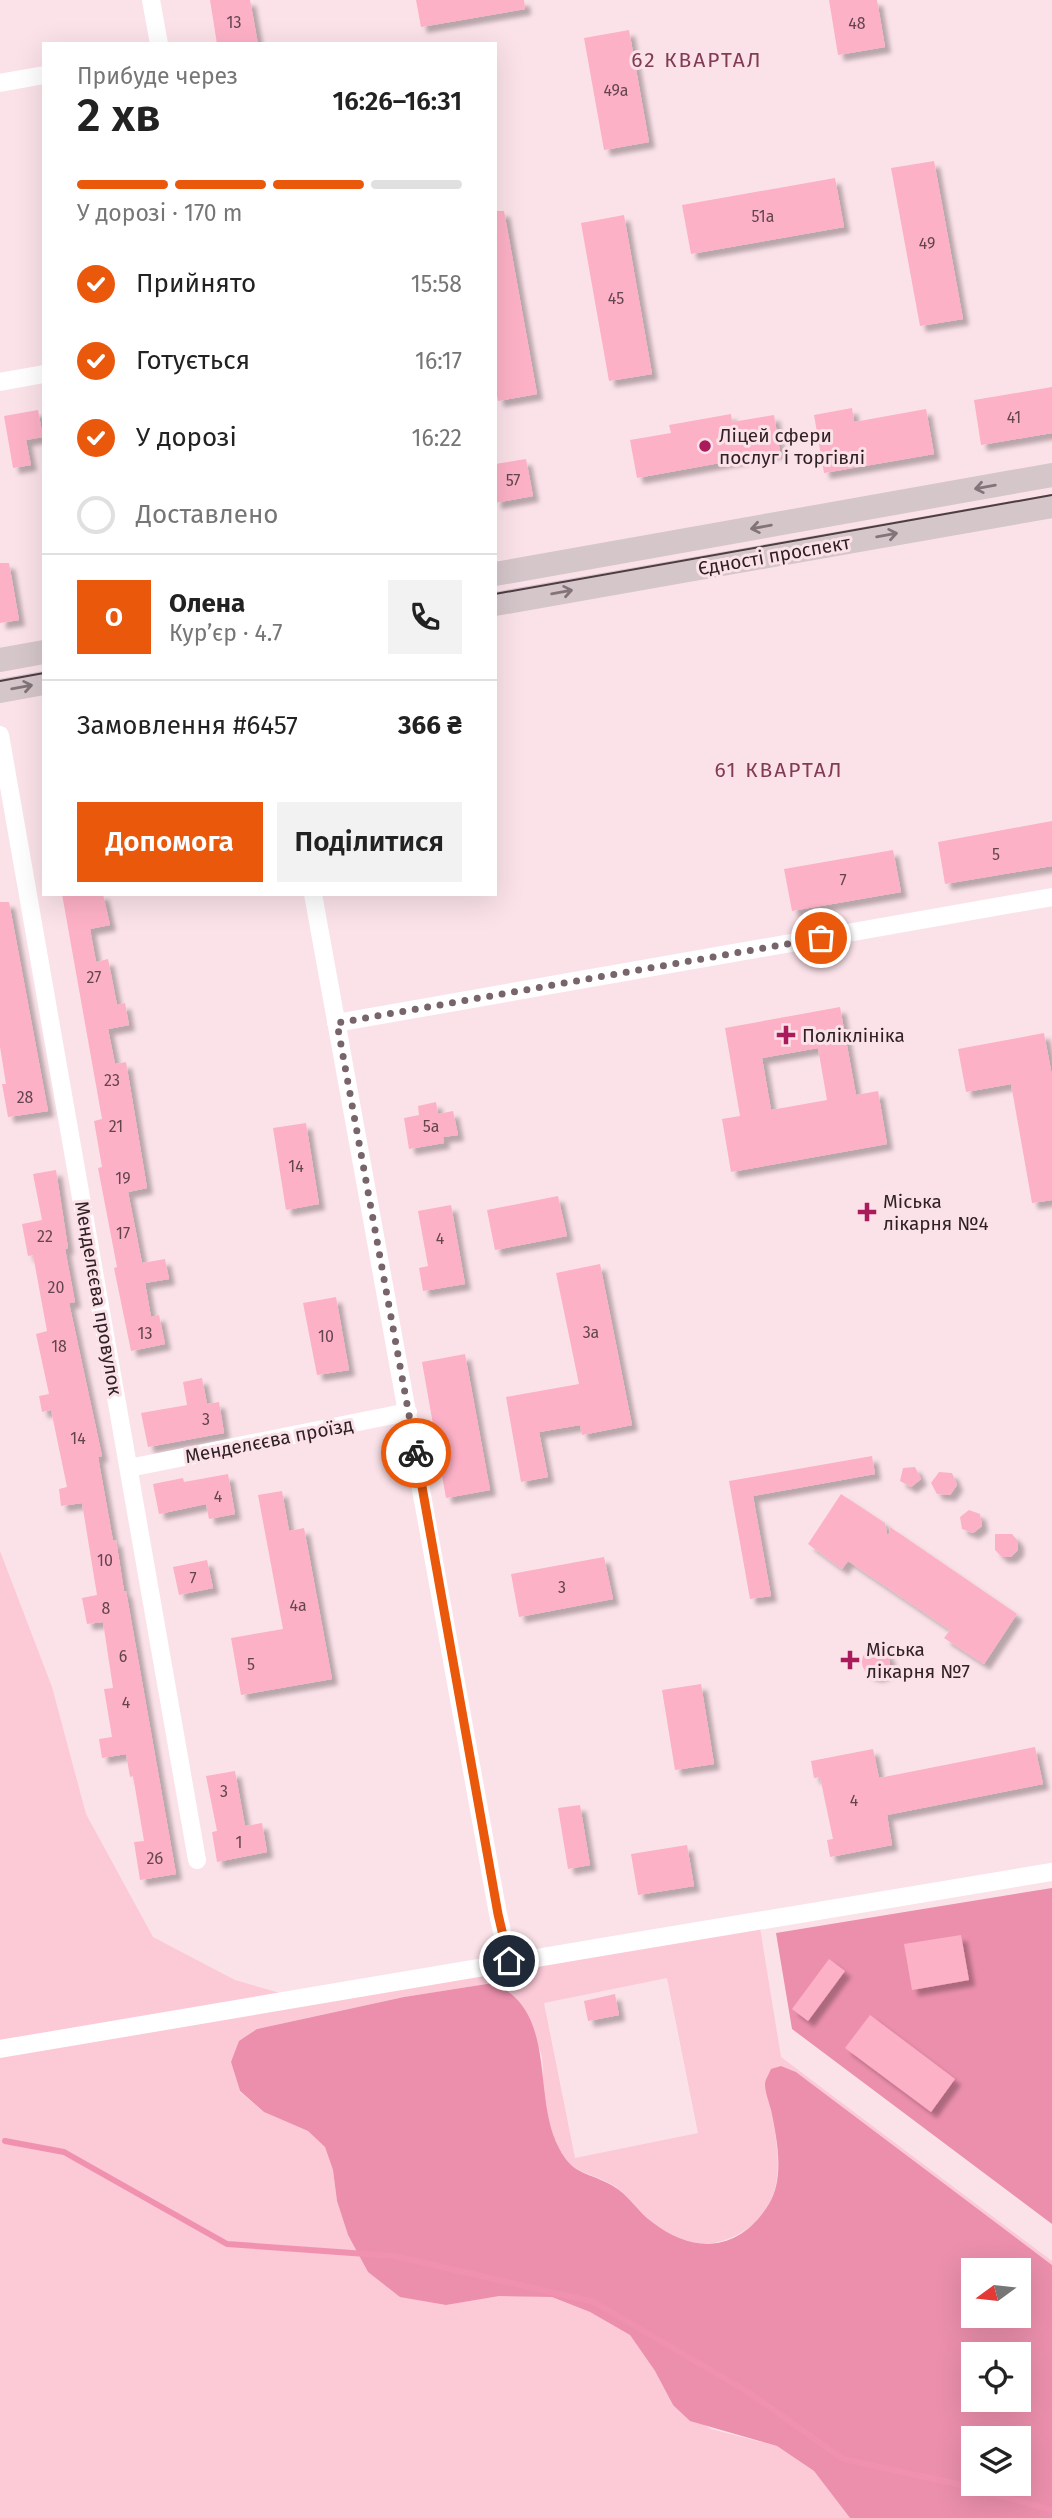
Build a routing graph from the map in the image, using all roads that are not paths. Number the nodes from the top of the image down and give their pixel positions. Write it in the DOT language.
graph roads {
  1 [pos="151,0"];
  2 [pos="159,42"];
  3 [pos="42,75"];
  4 [pos="0,83"];
  5 [pos="42,374"];
  6 [pos="0,382"];
  7 [pos="1052,475"];
  8 [pos="1052,506"];
  9 [pos="497,573"];
  10 [pos="497,604"];
  11 [pos="42,652"];
  12 [pos="0,660"];
  13 [pos="42,683"];
  14 [pos="0,691"];
  15 [pos="0,735"];
  16 [pos="313,896"];
  17 [pos="1052,897"];
  18 [pos="337,1023"];
  19 [pos="408,1412"];
  20 [pos="129,1468"];
  21 [pos="197,1860"];
  22 [pos="1052,1872"];
  23 [pos="509,1961"];
  24 [pos="0,2049"];
  1 -- 2 [label="street"];
  3 -- 4 [label="street"];
  5 -- 6 [label="street"];
  7 -- 9 [label="main road, Єдності проспект, one-way"];
  10 -- 8 [label="main road, Єдності проспект, one-way"];
  11 -- 12 [label="main road"];
  14 -- 13 [label="main road, one-way"];
  15 -- 20 [label="street, Менделєєва провулок"];
  16 -- 18 [label="street"];
  17 -- 18 [label="street"];
  18 -- 19 [label="street"];
  19 -- 20 [label="street, Менделєєва проїзд"];
  19 -- 23 [label="street"];
  20 -- 21 [label="street, Менделєєва провулок"];
  22 -- 23 [label="street"];
  23 -- 24 [label="street"];
}
